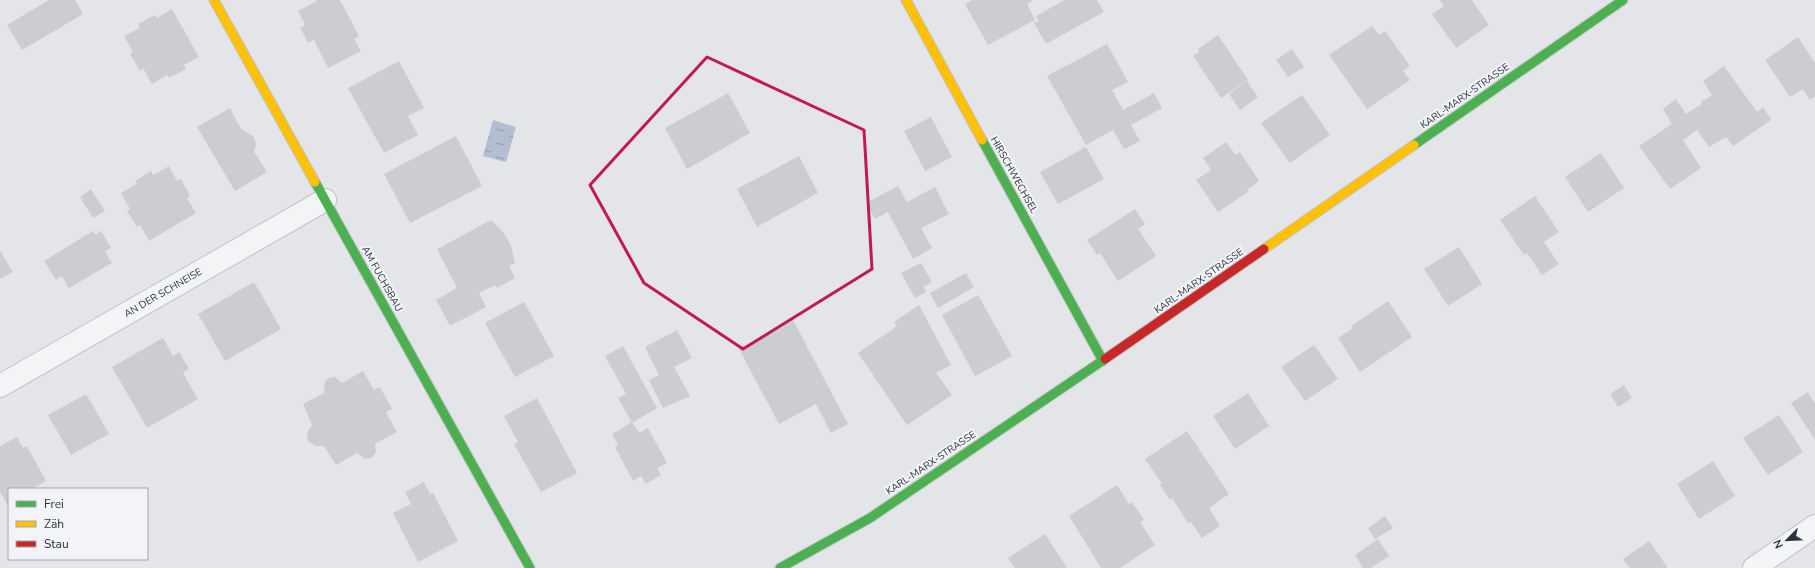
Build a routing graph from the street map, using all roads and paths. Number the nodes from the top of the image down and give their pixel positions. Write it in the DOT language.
graph roads {
  1 [pos="214,0"];
  2 [pos="906,0"];
  3 [pos="1624,0"];
  4 [pos="325,200"];
  5 [pos="1103,361"];
  6 [pos="0,386"];
  7 [pos="1815,526"];
  8 [pos="530,568"];
  9 [pos="780,568"];
  10 [pos="1754,568"];
  1 -- 4 [label="street, AM FUCHSBAU"];
  2 -- 5 [label="street, HIRSCHWECHSEL"];
  3 -- 5 [label="street, KARL-MARX-STRASSE"];
  4 -- 6 [label="street, AN DER SCHNEISE"];
  4 -- 8 [label="street, AM FUCHSBAU"];
  5 -- 9 [label="street, KARL-MARX-STRASSE"];
  7 -- 10 [label="street"];
}
